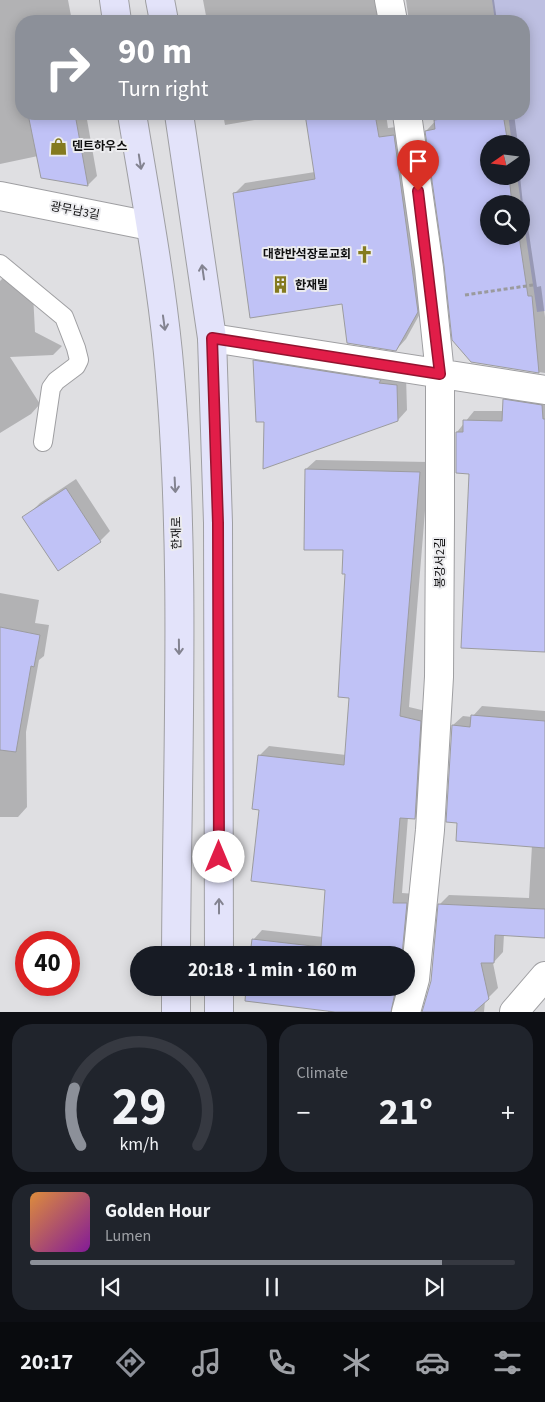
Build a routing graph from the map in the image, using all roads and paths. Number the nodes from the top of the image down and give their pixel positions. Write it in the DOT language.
graph roads {
  1 [pos="114,0"];
  2 [pos="160,0"];
  3 [pos="389,0"];
  4 [pos="116,15"];
  5 [pos="163,15"];
  6 [pos="392,15"];
  7 [pos="133,120"];
  8 [pos="180,120"];
  9 [pos="408,120"];
  10 [pos="0,196"];
  11 [pos="150,226"];
  12 [pos="0,264"];
  13 [pos="533,285"];
  14 [pos="432,299"];
  15 [pos="212,338"];
  16 [pos="440,374"];
  17 [pos="545,390"];
  18 [pos="43,442"];
  19 [pos="176,946"];
  20 [pos="219,946"];
  21 [pos="545,976"];
  22 [pos="176,996"];
  23 [pos="219,996"];
  24 [pos="176,1012"];
  25 [pos="219,1012"];
  26 [pos="406,1012"];
  27 [pos="514,1012"];
  1 -- 4 [label="street"];
  2 -- 5 [label="street"];
  3 -- 6 [label="street"];
  7 -- 11 [label="street, 한재로, one-way"];
  15 -- 8 [label="street, one-way"];
  9 -- 14 [label="street, 봉강서2길"];
  10 -- 11 [label="street, 광무남3길"];
  11 -- 19 [label="street, 한재로, one-way"];
  12 -- 18 [label="lane"];
  13 -- 14 [label="path"];
  14 -- 16 [label="street, 봉강서2길"];
  15 -- 16 [label="street"];
  20 -- 15 [label="street, one-way"];
  16 -- 17 [label="street"];
  16 -- 26 [label="street, 봉강서2길"];
  21 -- 27 [label="street"];
  22 -- 24 [label="street"];
  23 -- 25 [label="street"];
}
